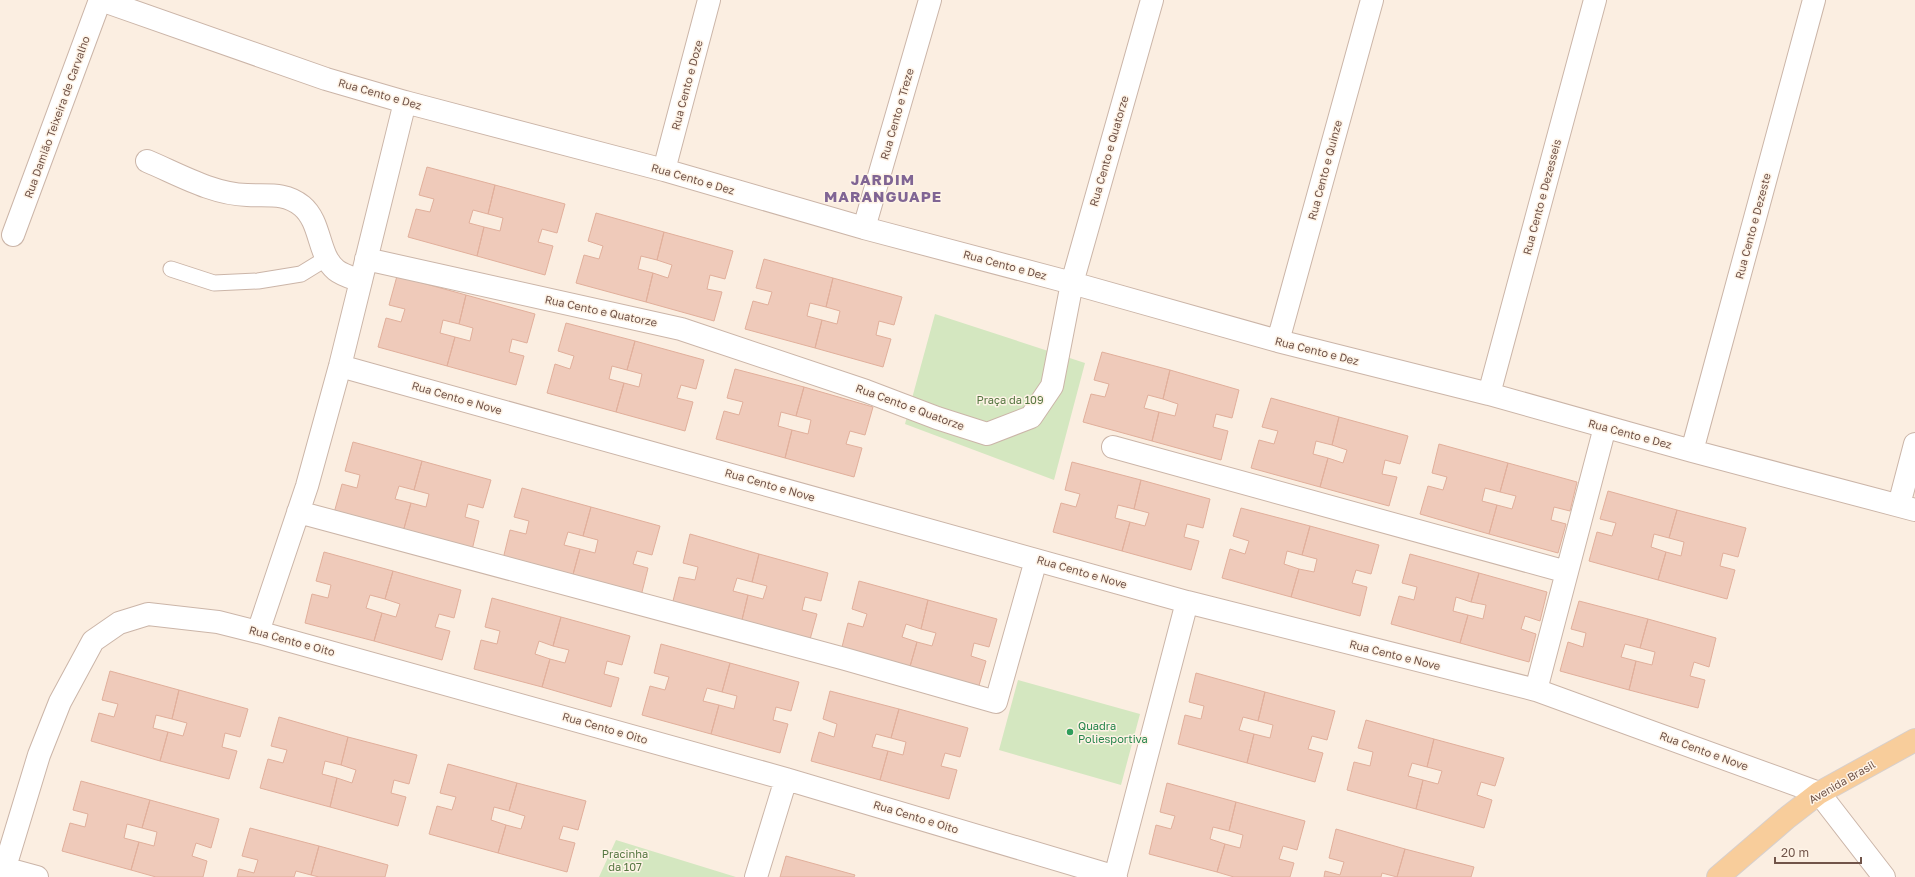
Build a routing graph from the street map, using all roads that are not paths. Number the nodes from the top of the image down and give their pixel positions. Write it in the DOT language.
graph roads {
  1 [pos="101,0"];
  2 [pos="709,0"];
  3 [pos="930,0"];
  4 [pos="1152,0"];
  5 [pos="1372,0"];
  6 [pos="1595,0"];
  7 [pos="1814,0"];
  8 [pos="405,102"];
  9 [pos="147,160"];
  10 [pos="664,170"];
  11 [pos="864,228"];
  12 [pos="13,235"];
  13 [pos="327,258"];
  14 [pos="366,259"];
  15 [pos="171,269"];
  16 [pos="361,281"];
  17 [pos="1072,283"];
  18 [pos="1278,341"];
  19 [pos="340,366"];
  20 [pos="1489,394"];
  21 [pos="1605,427"];
  22 [pos="1915,444"];
  23 [pos="1113,447"];
  24 [pos="1692,451"];
  25 [pos="1907,508"];
  26 [pos="298,512"];
  27 [pos="1036,560"];
  28 [pos="1567,572"];
  29 [pos="1187,602"];
  30 [pos="258,632"];
  31 [pos="1536,690"];
  32 [pos="1915,740"];
  33 [pos="786,779"];
  34 [pos="1819,792"];
  35 [pos="3,872"];
  36 [pos="38,877"];
  37 [pos="756,877"];
  38 [pos="1115,877"];
  39 [pos="1718,877"];
  40 [pos="1884,877"];
  1 -- 8 [label="street, Rua Cento e Dez"];
  1 -- 12 [label="street, Rua Damião Teixeira de Carvalho"];
  2 -- 10 [label="street, Rua Cento e Doze"];
  3 -- 11 [label="street, Rua Cento e Treze"];
  4 -- 17 [label="street, Rua Cento e Quatorze"];
  5 -- 18 [label="street, Rua Cento e Quinze"];
  6 -- 20 [label="street, Rua Cento e Dezesseis"];
  7 -- 24 [label="street, Rua Cento e Dezeste"];
  8 -- 10 [label="street, Rua Cento e Dez"];
  8 -- 14 [label="street"];
  9 -- 13 [label="street"];
  10 -- 11 [label="street, Rua Cento e Dez"];
  11 -- 17 [label="street, Rua Cento e Dez"];
  13 -- 15 [label="lane"];
  13 -- 16 [label="street"];
  14 -- 16 [label="street"];
  14 -- 17 [label="street, Rua Cento e Quatorze"];
  16 -- 19 [label="street"];
  17 -- 18 [label="street, Rua Cento e Dez"];
  18 -- 20 [label="street, Rua Cento e Dez"];
  19 -- 26 [label="street"];
  19 -- 27 [label="street, Rua Cento e Nove"];
  20 -- 21 [label="street, Rua Cento e Dez"];
  21 -- 24 [label="street, Rua Cento e Dez"];
  21 -- 28 [label="street"];
  22 -- 25 [label="street"];
  23 -- 28 [label="street"];
  24 -- 25 [label="street, Rua Cento e Dez"];
  26 -- 27 [label="street"];
  26 -- 30 [label="street"];
  27 -- 29 [label="street, Rua Cento e Nove"];
  28 -- 31 [label="street"];
  29 -- 31 [label="street, Rua Cento e Nove"];
  29 -- 38 [label="street"];
  30 -- 33 [label="street, Rua Cento e Oito"];
  30 -- 35 [label="street, Rua Cento e Oito"];
  31 -- 34 [label="street, Rua Cento e Nove"];
  32 -- 34 [label="main road, Avenida Brasil"];
  33 -- 37 [label="street"];
  33 -- 38 [label="street, Rua Cento e Oito"];
  34 -- 39 [label="main road, Avenida Brasil"];
  34 -- 40 [label="street"];
  35 -- 36 [label="street"];
}
